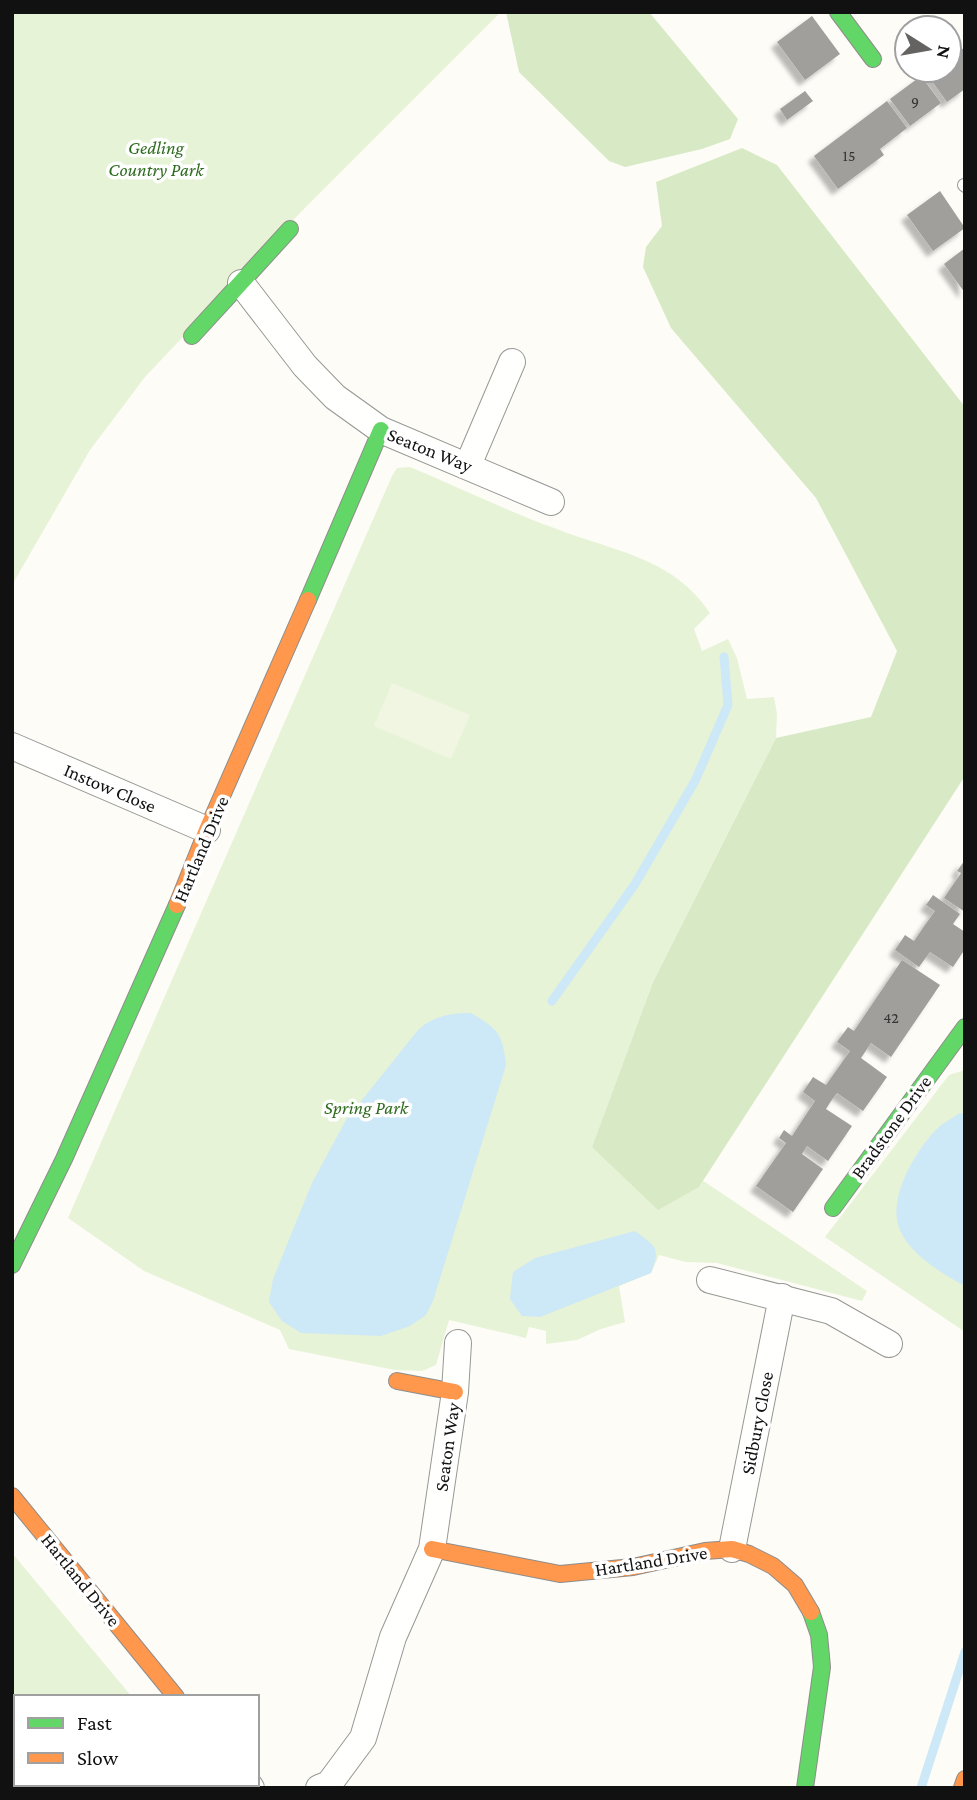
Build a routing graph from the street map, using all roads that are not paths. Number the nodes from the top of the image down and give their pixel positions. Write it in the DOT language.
graph roads {
  1 [pos="838,12"];
  2 [pos="873,59"];
  3 [pos="290,229"];
  4 [pos="241,283"];
  5 [pos="192,336"];
  6 [pos="512,362"];
  7 [pos="381,430"];
  8 [pos="468,465"];
  9 [pos="551,502"];
  10 [pos="12,746"];
  11 [pos="207,830"];
  12 [pos="960,1044"];
  13 [pos="832,1208"];
  14 [pos="12,1265"];
  15 [pos="710,1280"];
  16 [pos="782,1297"];
  17 [pos="458,1343"];
  18 [pos="889,1344"];
  19 [pos="397,1381"];
  20 [pos="455,1392"];
  21 [pos="12,1496"];
  22 [pos="432,1549"];
  23 [pos="732,1549"];
  24 [pos="174,1695"];
  25 [pos="965,1779"];
  26 [pos="320,1788"];
  27 [pos="805,1788"];
  28 [pos="962,1788"];
  1 -- 2 [label="street"];
  3 -- 4 [label="street"];
  4 -- 5 [label="street"];
  4 -- 7 [label="street, Seaton Way"];
  6 -- 8 [label="street"];
  7 -- 8 [label="street, Seaton Way"];
  7 -- 11 [label="street, Hartland Drive"];
  8 -- 9 [label="street, Seaton Way"];
  10 -- 11 [label="street, Instow Close"];
  11 -- 14 [label="street, Hartland Drive"];
  12 -- 13 [label="street, Bradstone Drive"];
  15 -- 16 [label="street"];
  16 -- 18 [label="street"];
  16 -- 23 [label="street, Sidbury Close"];
  17 -- 20 [label="street, Seaton Way"];
  19 -- 20 [label="street"];
  20 -- 22 [label="street, Seaton Way"];
  21 -- 24 [label="street, Hartland Drive"];
  22 -- 23 [label="street, Hartland Drive"];
  22 -- 26 [label="street"];
  23 -- 27 [label="street, Hartland Drive"];
  25 -- 28 [label="street"];
}
